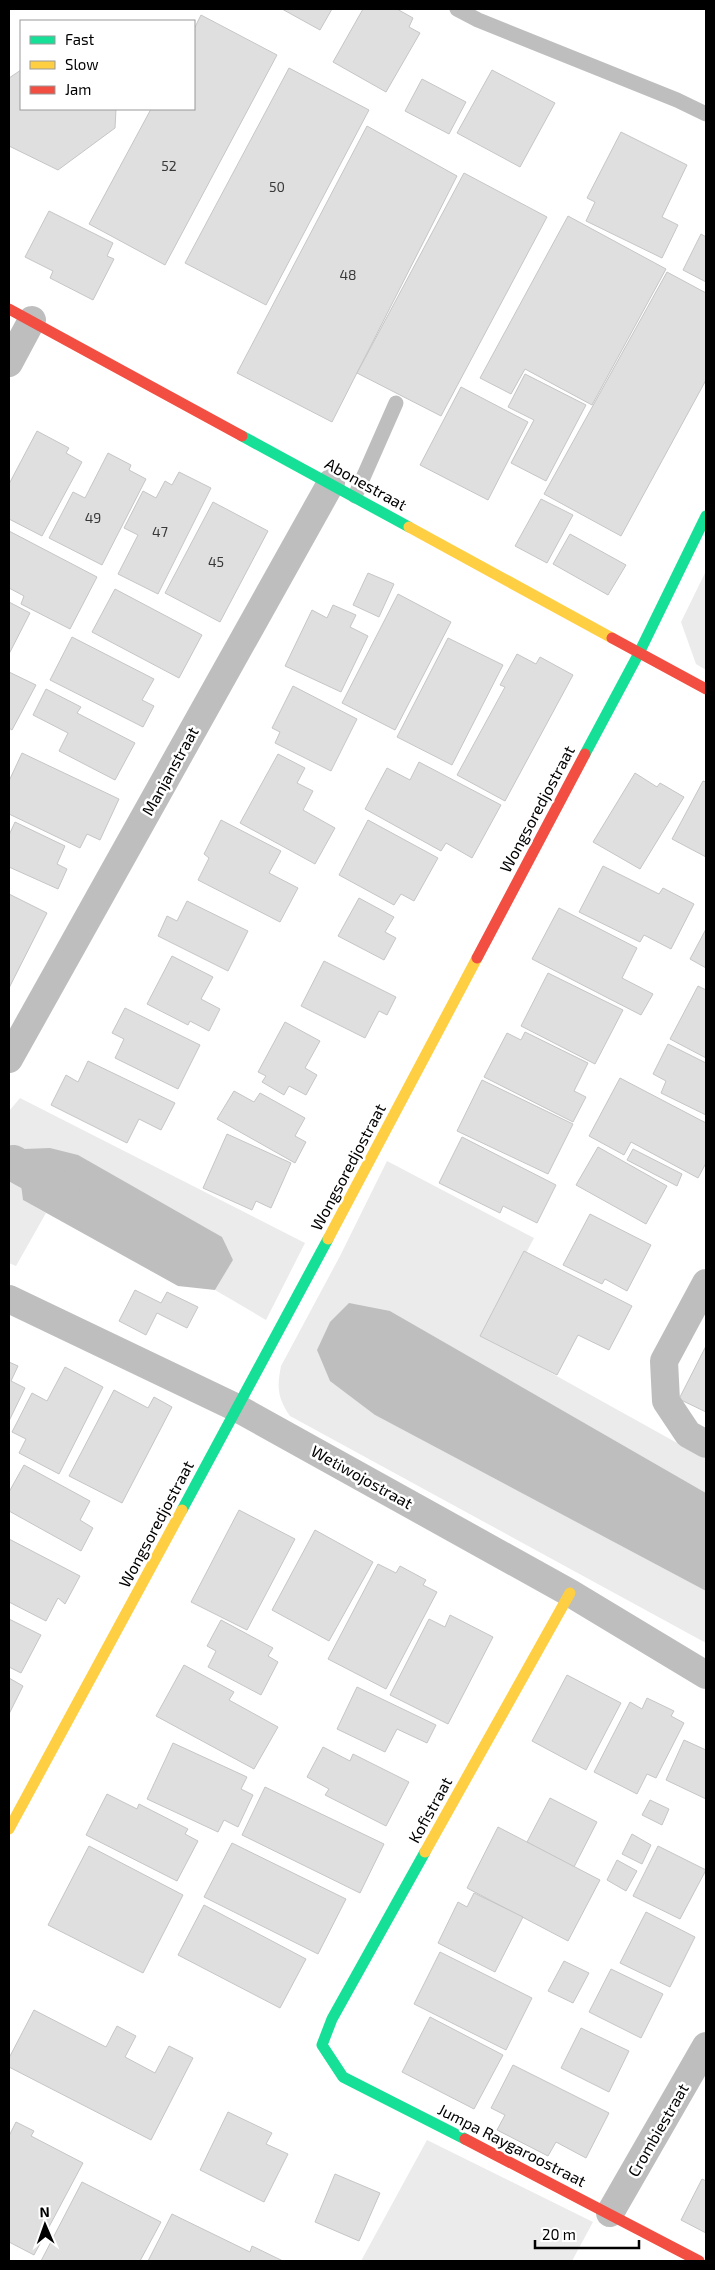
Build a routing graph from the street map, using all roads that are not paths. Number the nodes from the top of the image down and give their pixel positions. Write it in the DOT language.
graph roads {
  1 [pos="457,9"];
  2 [pos="706,114"];
  3 [pos="20,315"];
  4 [pos="9,364"];
  5 [pos="396,403"];
  6 [pos="331,483"];
  7 [pos="355,496"];
  8 [pos="706,516"];
  9 [pos="639,653"];
  10 [pos="706,689"];
  11 [pos="9,1059"];
  12 [pos="706,1283"];
  13 [pos="9,1299"];
  14 [pos="237,1408"];
  15 [pos="706,1444"];
  16 [pos="570,1593"];
  17 [pos="706,1675"];
  18 [pos="9,1829"];
  19 [pos="322,2045"];
  20 [pos="706,2046"];
  21 [pos="610,2213"];
  22 [pos="699,2261"];
  1 -- 2 [label="lane"];
  3 -- 4 [label="street"];
  3 -- 6 [label="street, Abonestraat"];
  5 -- 7 [label="lane"];
  6 -- 7 [label="street, Abonestraat"];
  6 -- 11 [label="street, Manjanstraat"];
  7 -- 9 [label="street, Abonestraat"];
  8 -- 9 [label="street, Wongsoredjostraat"];
  9 -- 10 [label="street, Abonestraat"];
  9 -- 14 [label="street, Wongsoredjostraat"];
  12 -- 15 [label="street"];
  13 -- 14 [label="street, Wetiwojostraat"];
  14 -- 16 [label="street, Wetiwojostraat"];
  14 -- 18 [label="street, Wongsoredjostraat"];
  16 -- 17 [label="street, Wetiwojostraat"];
  16 -- 19 [label="street, Kofistraat"];
  19 -- 21 [label="street, Jumpa Raygaroostraat"];
  20 -- 21 [label="street, Crombiestraat"];
  21 -- 22 [label="street, Jumpa Raygaroostraat"];
}
